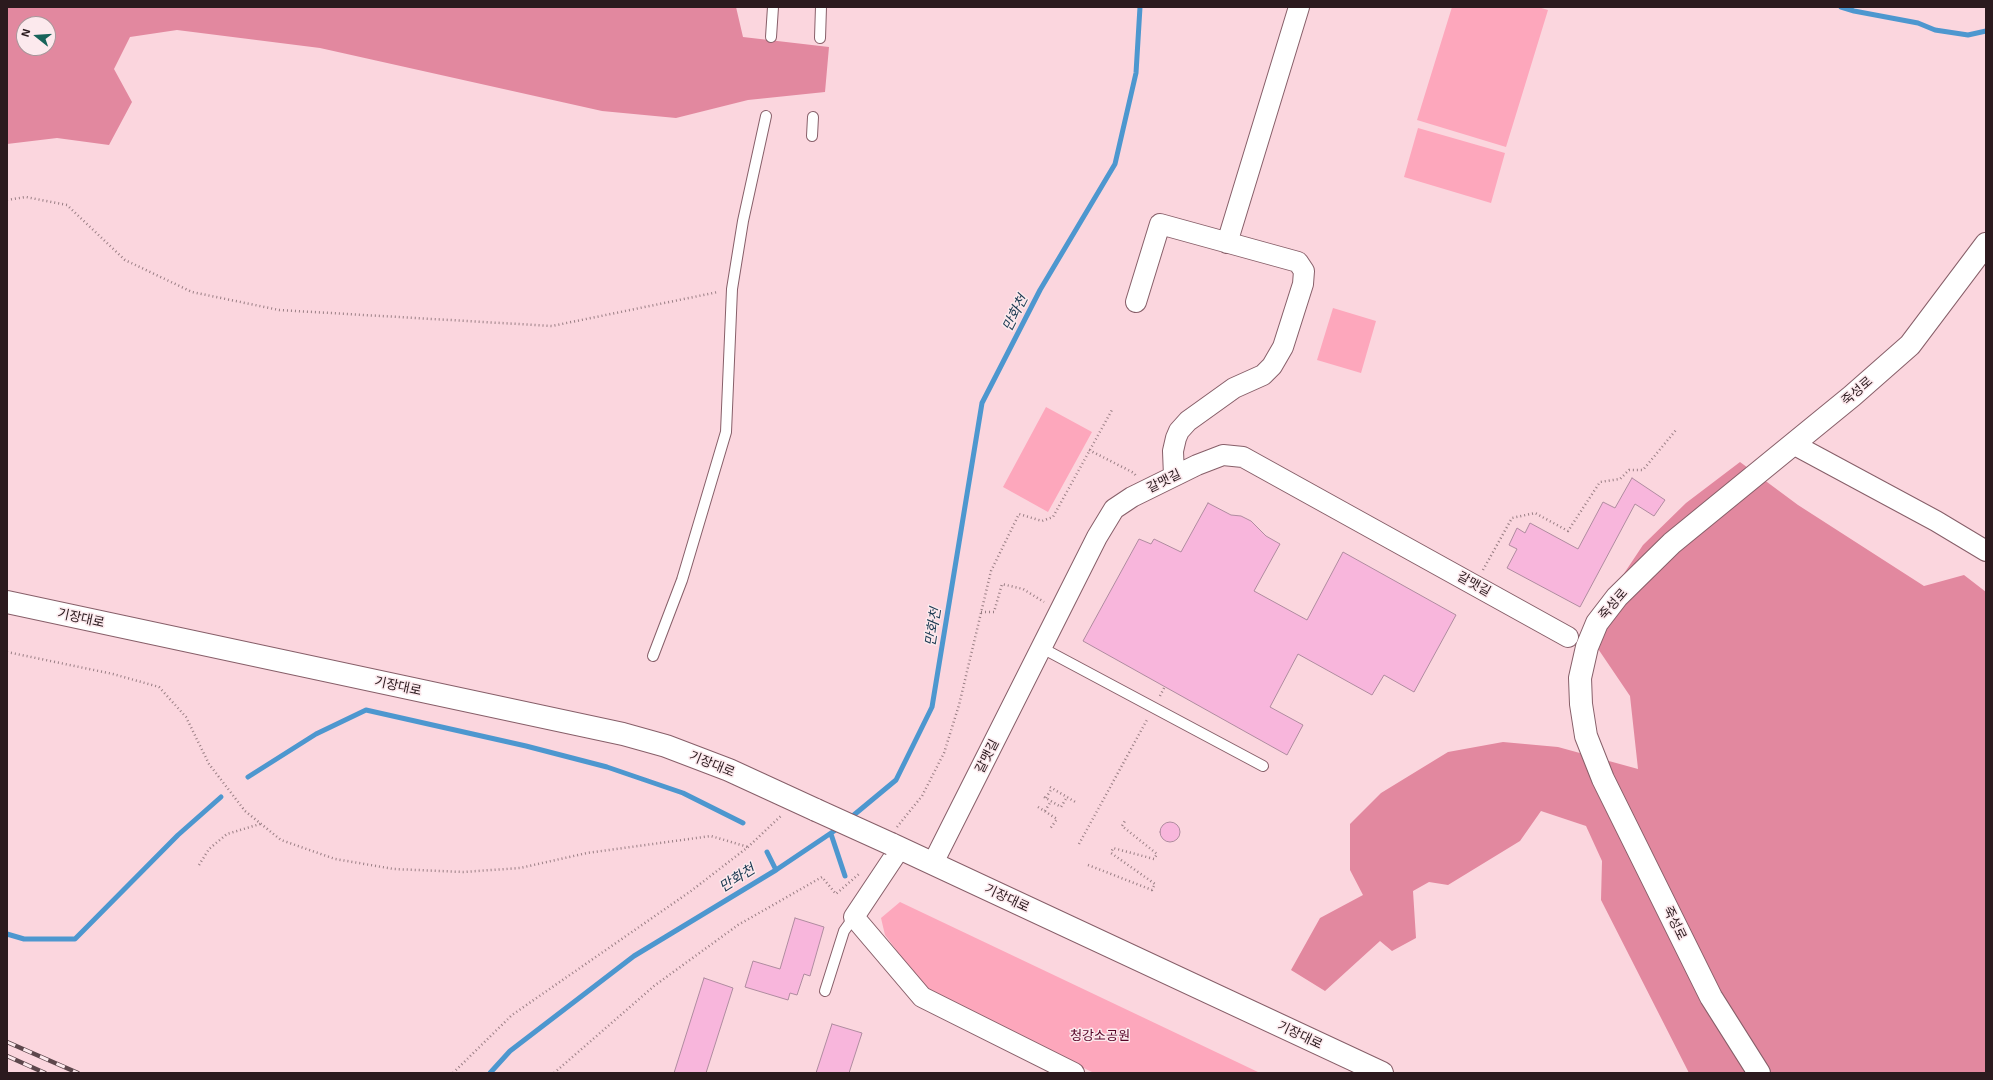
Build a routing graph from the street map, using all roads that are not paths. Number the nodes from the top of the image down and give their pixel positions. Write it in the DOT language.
graph roads {
  1 [pos="773,7"];
  2 [pos="821,7"];
  3 [pos="1299,7"];
  4 [pos="770,37"];
  5 [pos="820,38"];
  6 [pos="766,116"];
  7 [pos="813,117"];
  8 [pos="812,136"];
  9 [pos="1227,243"];
  10 [pos="1986,244"];
  11 [pos="1136,302"];
  12 [pos="1793,444"];
  13 [pos="1174,476"];
  14 [pos="1986,551"];
  15 [pos="7,602"];
  16 [pos="1568,637"];
  17 [pos="1042,648"];
  18 [pos="654,656"];
  19 [pos="1263,766"];
  20 [pos="895,842"];
  21 [pos="933,863"];
  22 [pos="854,917"];
  23 [pos="825,991"];
  24 [pos="1372,1071"];
  25 [pos="1074,1073"];
  26 [pos="1759,1073"];
  1 -- 4 [label="lane"];
  2 -- 5 [label="lane"];
  3 -- 9 [label="street"];
  6 -- 18 [label="lane"];
  7 -- 8 [label="lane"];
  9 -- 11 [label="street"];
  9 -- 13 [label="street"];
  10 -- 12 [label="main road, 죽성로"];
  12 -- 14 [label="street"];
  12 -- 26 [label="main road, 죽성로"];
  13 -- 16 [label="street, 갈맷길"];
  13 -- 17 [label="street, 갈맷길"];
  15 -- 20 [label="main road, 기장대로, bridge"];
  17 -- 19 [label="lane"];
  17 -- 21 [label="street, 갈맷길"];
  20 -- 21 [label="main road, 기장대로"];
  20 -- 22 [label="street"];
  21 -- 24 [label="main road, 기장대로"];
  22 -- 23 [label="lane"];
  22 -- 25 [label="street"];
}
